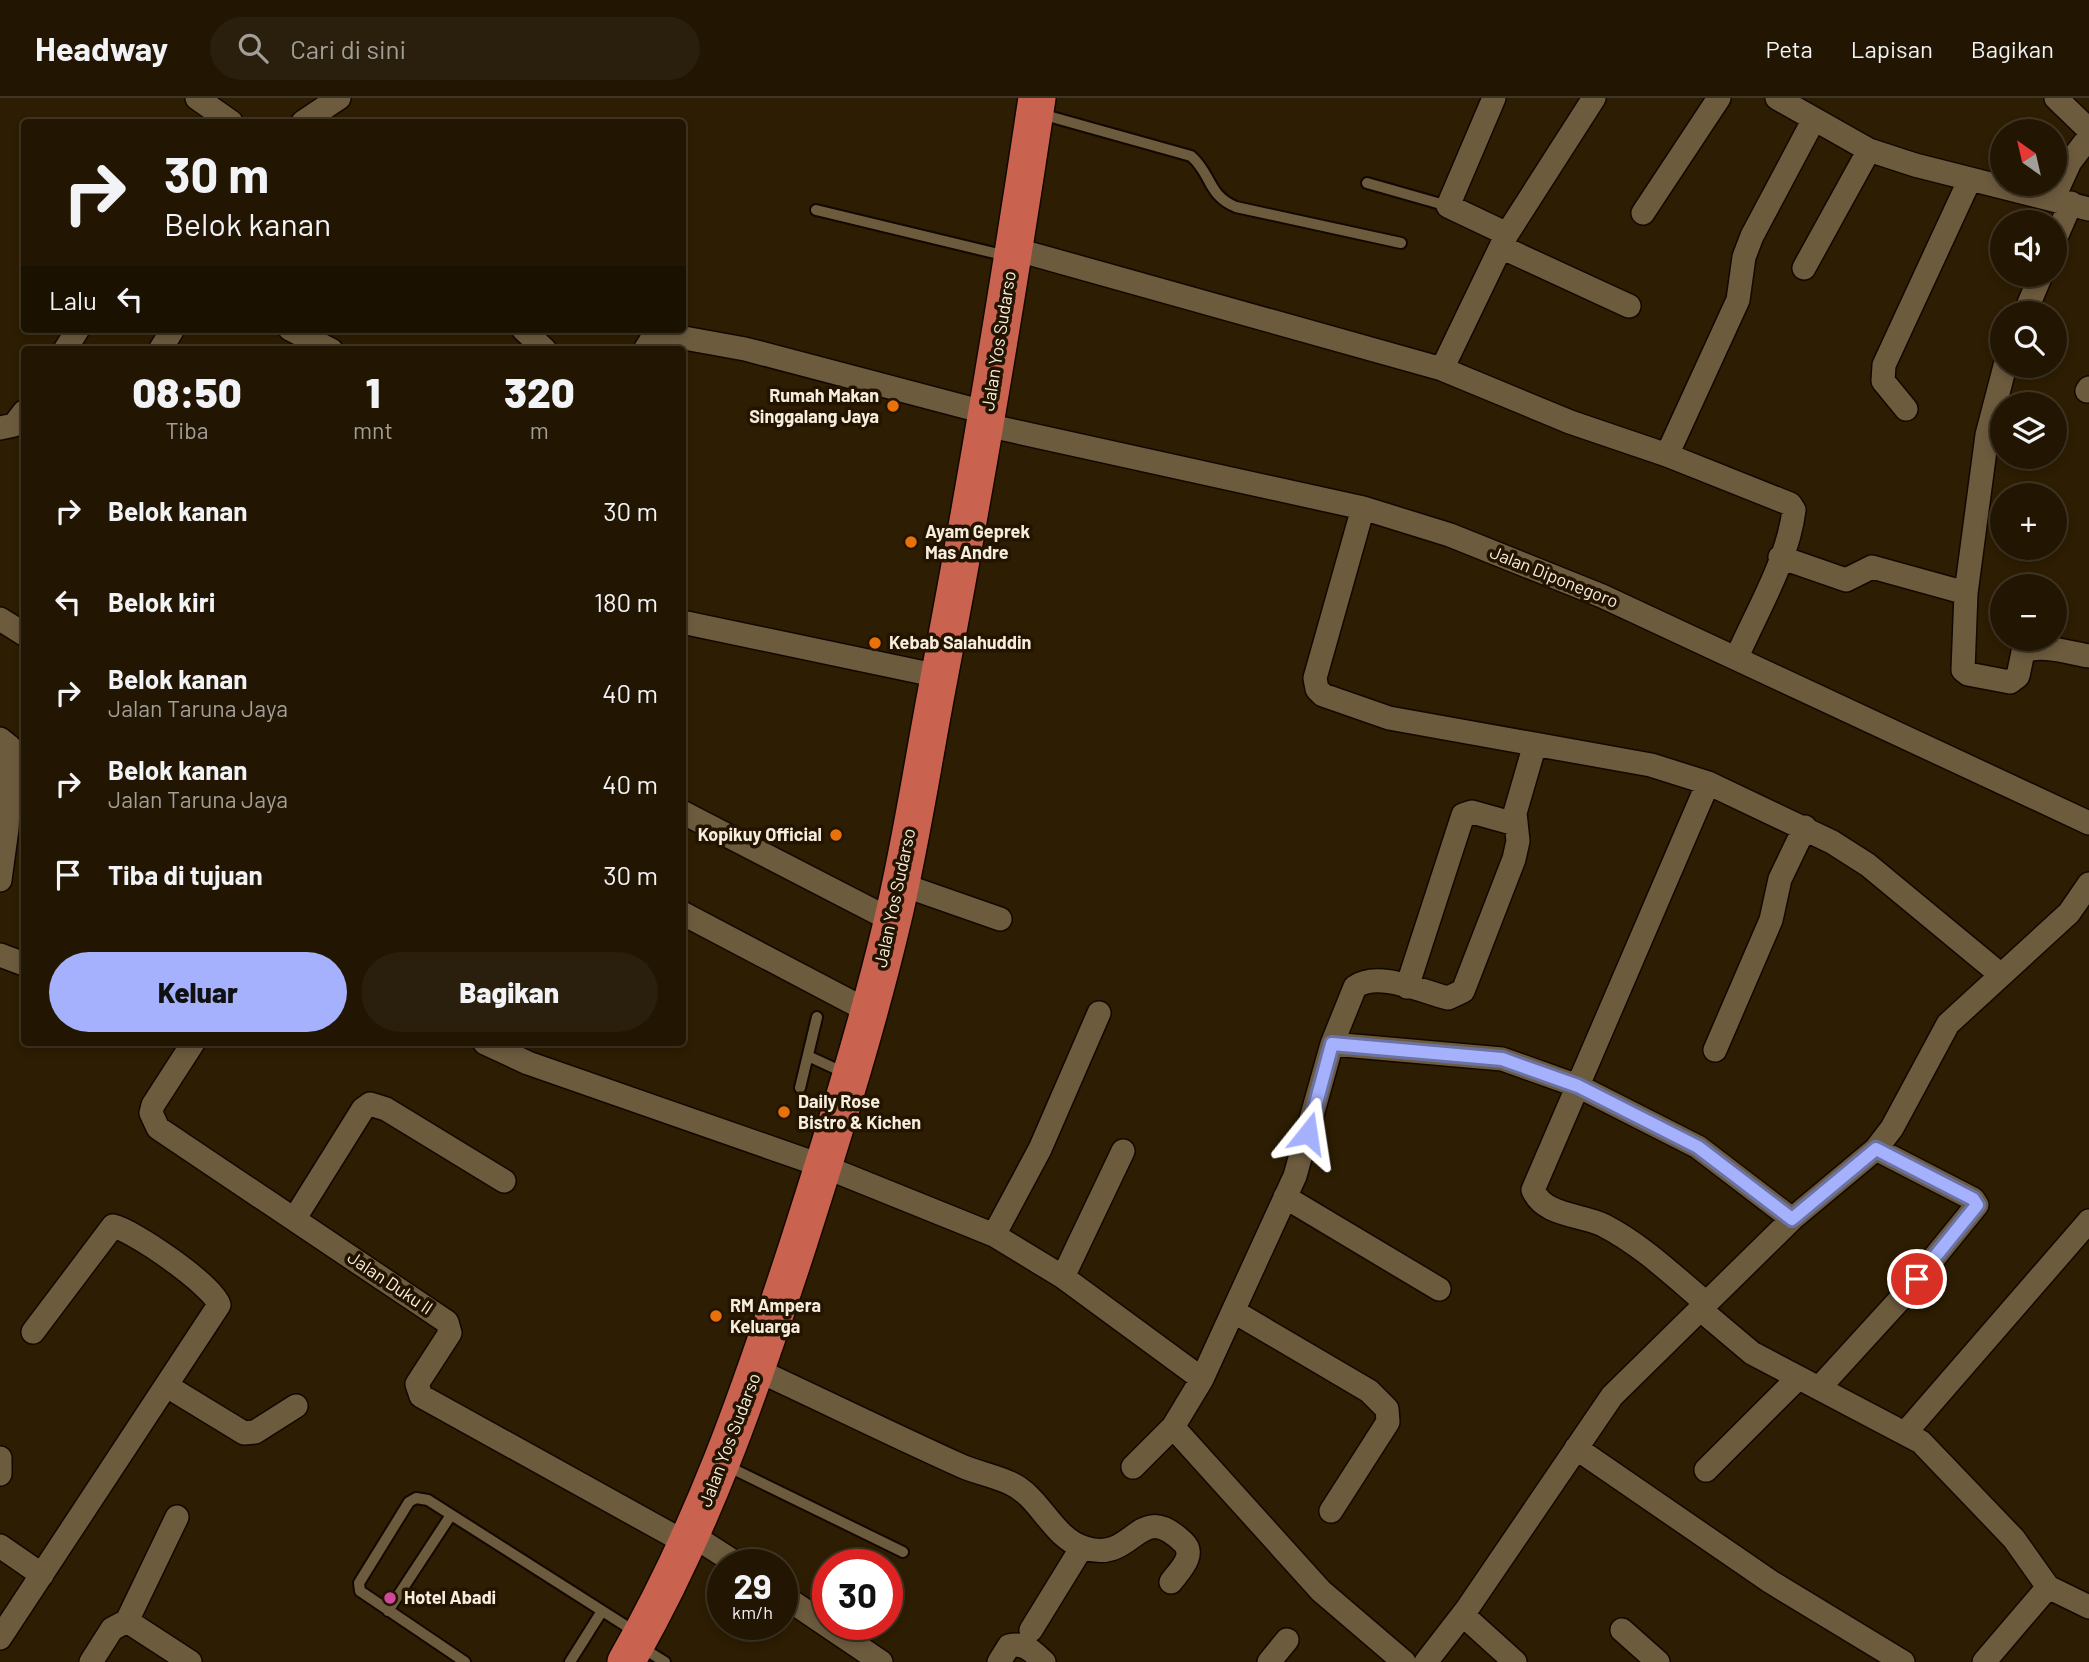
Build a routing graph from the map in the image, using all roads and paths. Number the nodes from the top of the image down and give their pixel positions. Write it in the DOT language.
graph roads {
  1 [pos="339,98"];
  2 [pos="1494,98"];
  3 [pos="1594,98"];
  4 [pos="1718,98"];
  5 [pos="1777,98"];
  6 [pos="2056,98"];
  7 [pos="1036,105"];
  8 [pos="200,108"];
  9 [pos="224,119"];
  10 [pos="308,119"];
  11 [pos="1813,121"];
  12 [pos="2089,130"];
  13 [pos="2089,136"];
  14 [pos="1869,150"];
  15 [pos="1970,178"];
  16 [pos="1367,183"];
  17 [pos="2071,204"];
  18 [pos="1448,206"];
  19 [pos="816,210"];
  20 [pos="1643,213"];
  21 [pos="1504,241"];
  22 [pos="1401,243"];
  23 [pos="1013,253"];
  24 [pos="1804,268"];
  25 [pos="1629,306"];
  26 [pos="527,333"];
  27 [pos="294,338"];
  28 [pos="319,346"];
  29 [pos="541,346"];
  30 [pos="647,346"];
  31 [pos="1442,369"];
  32 [pos="2003,378"];
  33 [pos="1906,409"];
  34 [pos="21,416"];
  35 [pos="987,419"];
  36 [pos="0,428"];
  37 [pos="1667,455"];
  38 [pos="1363,508"];
  39 [pos="1780,557"];
  40 [pos="1965,593"];
  41 [pos="0,619"];
  42 [pos="686,623"];
  43 [pos="21,632"];
  44 [pos="2089,656"];
  45 [pos="1737,657"];
  46 [pos="939,676"];
  47 [pos="0,739"];
  48 [pos="1535,744"];
  49 [pos="1708,783"];
  50 [pos="21,804"];
  51 [pos="686,814"];
  52 [pos="2089,823"];
  53 [pos="1515,824"];
  54 [pos="5,825"];
  55 [pos="1805,827"];
  56 [pos="0,880"];
  57 [pos="900,884"];
  58 [pos="2089,884"];
  59 [pos="686,915"];
  60 [pos="999,919"];
  61 [pos="893,921"];
  62 [pos="0,955"];
  63 [pos="21,963"];
  64 [pos="2001,975"];
  65 [pos="1407,988"];
  66 [pos="870,1012"];
  67 [pos="1099,1013"];
  68 [pos="817,1017"];
  69 [pos="1332,1044"];
  70 [pos="191,1046"];
  71 [pos="491,1046"];
  72 [pos="1715,1049"];
  73 [pos="808,1056"];
  74 [pos="851,1076"];
  75 [pos="1578,1086"];
  76 [pos="800,1088"];
  77 [pos="1876,1149"];
  78 [pos="1123,1151"];
  79 [pos="823,1167"];
  80 [pos="504,1181"];
  81 [pos="1285,1197"];
  82 [pos="295,1219"];
  83 [pos="1792,1219"];
  84 [pos="2089,1221"];
  85 [pos="994,1235"];
  86 [pos="1063,1277"];
  87 [pos="1439,1289"];
  88 [pos="1704,1307"];
  89 [pos="1233,1311"];
  90 [pos="33,1332"];
  91 [pos="757,1370"];
  92 [pos="1202,1379"];
  93 [pos="1809,1383"];
  94 [pos="167,1386"];
  95 [pos="296,1406"];
  96 [pos="1173,1427"];
  97 [pos="1906,1432"];
  98 [pos="1576,1448"];
  99 [pos="0,1458"];
  100 [pos="723,1464"];
  101 [pos="1133,1467"];
  102 [pos="1706,1470"];
  103 [pos="0,1474"];
  104 [pos="1331,1511"];
  105 [pos="451,1515"];
  106 [pos="177,1517"];
  107 [pos="690,1540"];
  108 [pos="0,1546"];
  109 [pos="1082,1547"];
  110 [pos="708,1549"];
  111 [pos="897,1549"];
  112 [pos="41,1575"];
  113 [pos="1171,1582"];
  114 [pos="2048,1587"];
  115 [pos="2084,1598"];
  116 [pos="798,1606"];
  117 [pos="388,1611"];
  118 [pos="603,1611"];
  119 [pos="1463,1615"];
  120 [pos="127,1620"];
  121 [pos="1031,1630"];
  122 [pos="1622,1630"];
  123 [pos="0,1638"];
  124 [pos="1287,1640"];
  125 [pos="642,1651"];
  126 [pos="1991,1660"];
  127 [pos="91,1662"];
  128 [pos="190,1662"];
  129 [pos="465,1662"];
  130 [pos="570,1662"];
  131 [pos="881,1662"];
  132 [pos="999,1662"];
  133 [pos="1044,1662"];
  134 [pos="1269,1662"];
  135 [pos="1404,1662"];
  136 [pos="1426,1662"];
  137 [pos="1515,1662"];
  138 [pos="1658,1662"];
  139 [pos="1903,1662"];
  1 -- 10 [label="street"];
  2 -- 18 [label="street"];
  3 -- 21 [label="street"];
  4 -- 20 [label="street"];
  5 -- 11 [label="street"];
  6 -- 12 [label="street"];
  7 -- 22 [label="lane"];
  7 -- 23 [label="highway, Jalan Yos Sudarso"];
  8 -- 9 [label="street"];
  11 -- 14 [label="street"];
  11 -- 37 [label="street"];
  13 -- 17 [label="street"];
  14 -- 15 [label="street"];
  14 -- 24 [label="street"];
  15 -- 17 [label="street"];
  15 -- 33 [label="street"];
  16 -- 18 [label="lane"];
  18 -- 21 [label="street"];
  19 -- 23 [label="lane"];
  21 -- 25 [label="street"];
  21 -- 31 [label="street"];
  23 -- 31 [label="street"];
  23 -- 35 [label="highway, Jalan Yos Sudarso"];
  26 -- 29 [label="street"];
  27 -- 28 [label="street"];
  30 -- 35 [label="street, Jalan Diponegoro"];
  31 -- 37 [label="street"];
  32 -- 40 [label="street"];
  34 -- 36 [label="street"];
  35 -- 38 [label="street, Jalan Diponegoro"];
  35 -- 46 [label="highway, Jalan Yos Sudarso"];
  37 -- 39 [label="street"];
  38 -- 45 [label="street, Jalan Diponegoro"];
  38 -- 48 [label="street"];
  39 -- 40 [label="street"];
  39 -- 45 [label="street"];
  40 -- 44 [label="street"];
  41 -- 43 [label="street"];
  42 -- 46 [label="street"];
  45 -- 52 [label="street, Jalan Diponegoro"];
  46 -- 57 [label="highway, Jalan Yos Sudarso"];
  47 -- 54 [label="street"];
  48 -- 49 [label="street"];
  48 -- 53 [label="street"];
  49 -- 55 [label="street"];
  49 -- 75 [label="street"];
  50 -- 54 [label="street"];
  51 -- 61 [label="street"];
  53 -- 65 [label="street"];
  53 -- 65 [label="street"];
  54 -- 56 [label="street"];
  55 -- 64 [label="street"];
  55 -- 72 [label="street"];
  57 -- 60 [label="street"];
  57 -- 61 [label="highway, Jalan Yos Sudarso"];
  58 -- 64 [label="street"];
  59 -- 66 [label="street"];
  61 -- 66 [label="highway, Jalan Yos Sudarso"];
  62 -- 63 [label="street"];
  64 -- 77 [label="street"];
  65 -- 69 [label="street"];
  66 -- 74 [label="highway, Jalan Yos Sudarso"];
  67 -- 85 [label="street"];
  68 -- 73 [label="lane"];
  69 -- 75 [label="street"];
  69 -- 81 [label="street"];
  70 -- 82 [label="street, Jalan Duku II"];
  71 -- 79 [label="street"];
  73 -- 74 [label="lane"];
  73 -- 76 [label="lane"];
  74 -- 79 [label="highway, Jalan Yos Sudarso"];
  75 -- 83 [label="street"];
  75 -- 88 [label="street"];
  77 -- 83 [label="street"];
  77 -- 93 [label="street"];
  78 -- 86 [label="street"];
  79 -- 85 [label="street"];
  79 -- 91 [label="highway, Jalan Yos Sudarso"];
  80 -- 82 [label="street"];
  81 -- 87 [label="street"];
  81 -- 89 [label="street"];
  82 -- 107 [label="street, Jalan Duku II"];
  83 -- 88 [label="street"];
  84 -- 97 [label="street"];
  85 -- 86 [label="street"];
  86 -- 92 [label="street"];
  88 -- 93 [label="street"];
  88 -- 98 [label="street"];
  89 -- 92 [label="street"];
  89 -- 104 [label="street"];
  90 -- 94 [label="street"];
  91 -- 100 [label="highway, Jalan Yos Sudarso"];
  91 -- 109 [label="street"];
  92 -- 96 [label="street"];
  93 -- 97 [label="street"];
  93 -- 102 [label="street"];
  94 -- 95 [label="street"];
  94 -- 112 [label="street"];
  96 -- 101 [label="street"];
  96 -- 135 [label="street"];
  97 -- 114 [label="street"];
  98 -- 119 [label="street"];
  98 -- 139 [label="street"];
  99 -- 103 [label="street"];
  100 -- 107 [label="highway, Jalan Yos Sudarso"];
  100 -- 111 [label="lane"];
  105 -- 117 [label="lane"];
  105 -- 117 [label="lane"];
  105 -- 118 [label="lane"];
  106 -- 120 [label="street"];
  107 -- 110 [label="street"];
  107 -- 125 [label="highway, Jalan Yos Sudarso"];
  108 -- 112 [label="street"];
  109 -- 113 [label="street"];
  109 -- 121 [label="street"];
  112 -- 123 [label="street"];
  114 -- 115 [label="street"];
  114 -- 126 [label="street"];
  116 -- 131 [label="street"];
  117 -- 129 [label="lane"];
  118 -- 125 [label="lane"];
  118 -- 130 [label="lane"];
  119 -- 136 [label="street"];
  119 -- 137 [label="street"];
  120 -- 127 [label="street"];
  120 -- 128 [label="street"];
  122 -- 138 [label="street"];
  124 -- 134 [label="street"];
  132 -- 133 [label="street"];
}
